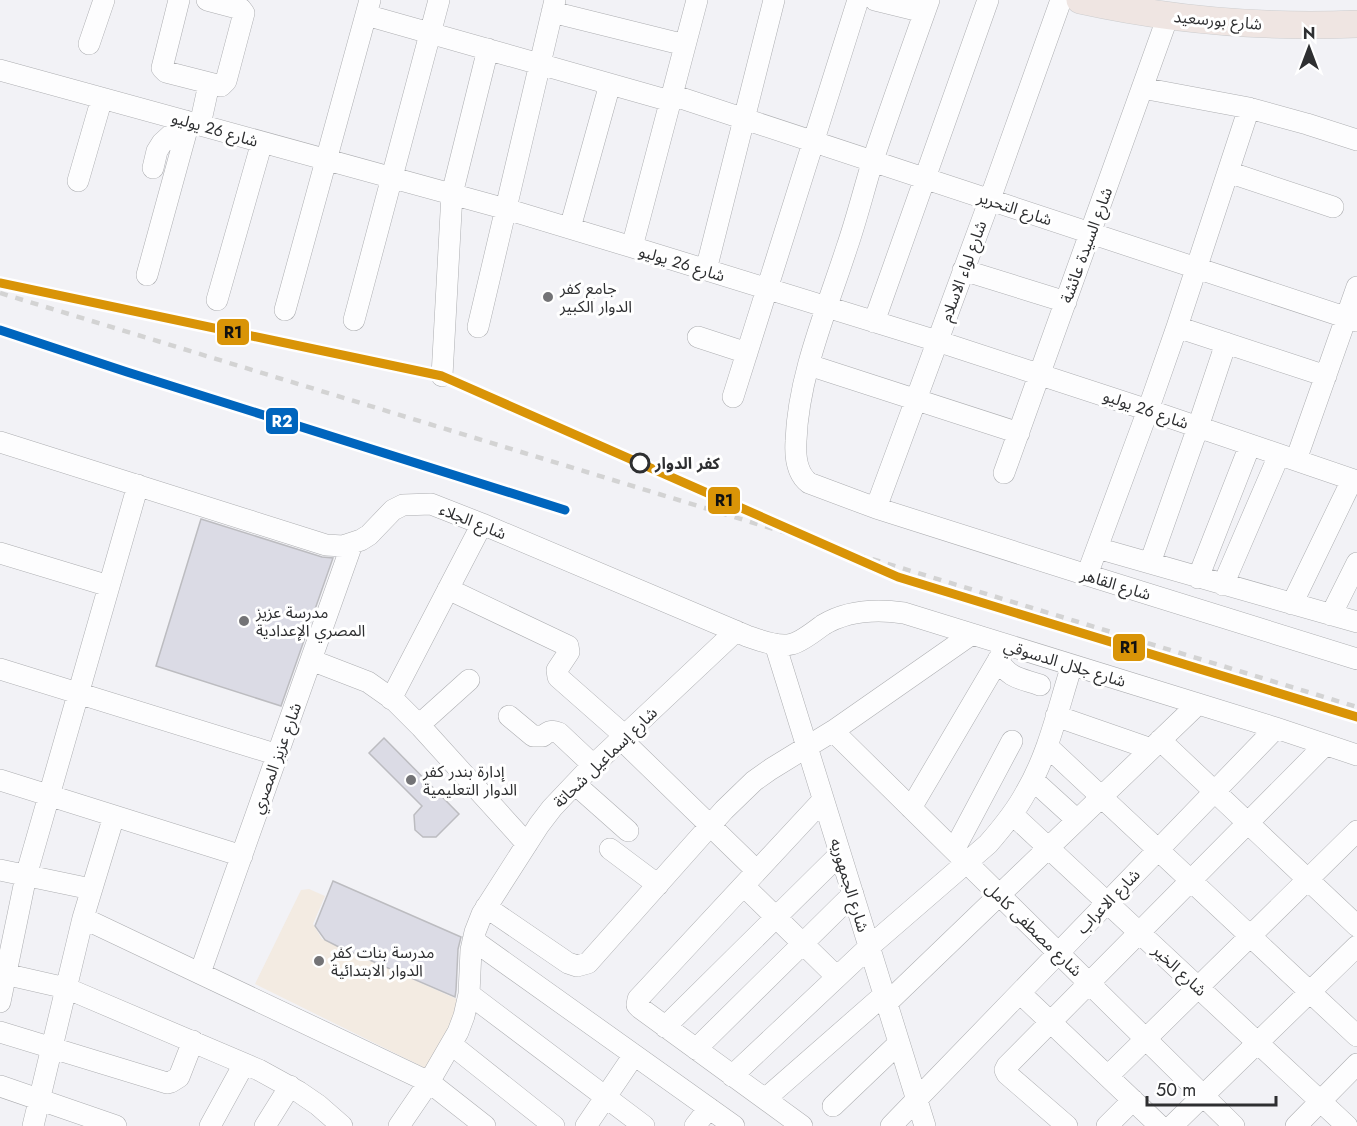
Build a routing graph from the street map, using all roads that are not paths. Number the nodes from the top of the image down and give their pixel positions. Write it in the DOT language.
graph roads {
  1 [pos="104,0"];
  2 [pos="179,0"];
  3 [pos="207,0"];
  4 [pos="439,0"];
  5 [pos="697,0"];
  6 [pos="774,0"];
  7 [pos="858,0"];
  8 [pos="875,0"];
  9 [pos="988,0"];
  10 [pos="1061,0"];
  11 [pos="1080,0"];
  12 [pos="553,6"];
  13 [pos="927,6"];
  14 [pos="368,7"];
  15 [pos="1167,16"];
  16 [pos="1357,24"];
  17 [pos="431,33"];
  18 [pos="89,44"];
  19 [pos="685,45"];
  20 [pos="488,49"];
  21 [pos="540,64"];
  22 [pos="0,70"];
  23 [pos="209,84"];
  24 [pos="610,84"];
  25 [pos="1142,87"];
  26 [pos="102,98"];
  27 [pos="671,98"];
  28 [pos="1249,108"];
  29 [pos="744,118"];
  30 [pos="192,122"];
  31 [pos="1357,140"];
  32 [pos="813,141"];
  33 [pos="262,142"];
  34 [pos="327,160"];
  35 [pos="873,161"];
  36 [pos="153,168"];
  37 [pos="1228,172"];
  38 [pos="392,178"];
  39 [pos="924,178"];
  40 [pos="78,181"];
  41 [pos="452,194"];
  42 [pos="990,199"];
  43 [pos="1333,207"];
  44 [pos="506,209"];
  45 [pos="570,228"];
  46 [pos="1090,233"];
  47 [pos="632,247"];
  48 [pos="1197,268"];
  49 [pos="706,270"];
  50 [pos="963,270"];
  51 [pos="147,275"];
  52 [pos="1357,287"];
  53 [pos="767,289"];
  54 [pos="217,300"];
  55 [pos="1066,302"];
  56 [pos="826,307"];
  57 [pos="285,310"];
  58 [pos="1352,319"];
  59 [pos="354,321"];
  60 [pos="874,322"];
  61 [pos="478,327"];
  62 [pos="1177,327"];
  63 [pos="698,337"];
  64 [pos="937,341"];
  65 [pos="1226,343"];
  66 [pos="747,354"];
  67 [pos="809,365"];
  68 [pos="1040,374"];
  69 [pos="442,376"];
  70 [pos="1326,376"];
  71 [pos="733,396"];
  72 [pos="916,399"];
  73 [pos="1148,410"];
  74 [pos="1198,427"];
  75 [pos="1019,433"];
  76 [pos="0,442"];
  77 [pos="1250,445"];
  78 [pos="1288,458"];
  79 [pos="1004,473"];
  80 [pos="1355,481"];
  81 [pos="138,485"];
  82 [pos="876,508"];
  83 [pos="482,524"];
  84 [pos="352,544"];
  85 [pos="1097,548"];
  86 [pos="0,553"];
  87 [pos="1150,563"];
  88 [pos="1357,563"];
  89 [pos="1087,575"];
  90 [pos="1198,578"];
  91 [pos="1223,585"];
  92 [pos="109,586"];
  93 [pos="448,589"];
  94 [pos="1292,604"];
  95 [pos="1331,615"];
  96 [pos="1357,622"];
  97 [pos="736,631"];
  98 [pos="972,634"];
  99 [pos="775,644"];
  100 [pos="1002,653"];
  101 [pos="1357,659"];
  102 [pos="311,660"];
  103 [pos="1071,665"];
  104 [pos="0,669"];
  105 [pos="469,680"];
  106 [pos="1040,685"];
  107 [pos="79,693"];
  108 [pos="391,699"];
  109 [pos="1198,704"];
  110 [pos="509,716"];
  111 [pos="1056,716"];
  112 [pos="419,725"];
  113 [pos="1276,728"];
  114 [pos="833,731"];
  115 [pos="623,738"];
  116 [pos="1012,741"];
  117 [pos="1325,744"];
  118 [pos="1156,745"];
  119 [pos="807,746"];
  120 [pos="1047,746"];
  121 [pos="278,755"];
  122 [pos="1357,755"];
  123 [pos="593,765"];
  124 [pos="0,780"];
  125 [pos="1033,780"];
  126 [pos="575,784"];
  127 [pos="1214,792"];
  128 [pos="49,796"];
  129 [pos="1101,797"];
  130 [pos="824,800"];
  131 [pos="911,808"];
  132 [pos="1012,814"];
  133 [pos="114,816"];
  134 [pos="1077,820"];
  135 [pos="1248,823"];
  136 [pos="711,826"];
  137 [pos="628,831"];
  138 [pos="1357,831"];
  139 [pos="527,844"];
  140 [pos="1048,848"];
  141 [pos="610,849"];
  142 [pos="1158,850"];
  143 [pos="840,854"];
  144 [pos="242,856"];
  145 [pos="960,856"];
  146 [pos="0,870"];
  147 [pos="26,876"];
  148 [pos="750,878"];
  149 [pos="1307,879"];
  150 [pos="1191,880"];
  151 [pos="658,885"];
  152 [pos="92,889"];
  153 [pos="853,894"];
  154 [pos="999,895"];
  155 [pos="1107,902"];
  156 [pos="486,907"];
  157 [pos="83,918"];
  158 [pos="776,918"];
  159 [pos="1357,927"];
  160 [pos="1139,932"];
  161 [pos="1250,936"];
  162 [pos="473,940"];
  163 [pos="803,944"];
  164 [pos="1357,946"];
  165 [pos="869,947"];
  166 [pos="1058,953"];
  167 [pos="200,973"];
  168 [pos="3,974"];
  169 [pos="837,978"];
  170 [pos="1089,983"];
  171 [pos="1198,987"];
  172 [pos="66,988"];
  173 [pos="1310,992"];
  174 [pos="1020,993"];
  175 [pos="469,994"];
  176 [pos="886,999"];
  177 [pos="0,1002"];
  178 [pos="1051,1022"];
  179 [pos="665,1027"];
  180 [pos="0,1032"];
  181 [pos="1357,1036"];
  182 [pos="1146,1039"];
  183 [pos="193,1041"];
  184 [pos="900,1043"];
  185 [pos="1258,1043"];
  186 [pos="452,1045"];
  187 [pos="51,1048"];
  188 [pos="696,1050"];
  189 [pos="634,1055"];
  190 [pos="244,1064"];
  191 [pos="1357,1064"];
  192 [pos="732,1076"];
  193 [pos="1108,1076"];
  194 [pos="429,1082"];
  195 [pos="0,1086"];
  196 [pos="290,1086"];
  197 [pos="1204,1096"];
  198 [pos="605,1097"];
  199 [pos="765,1099"];
  200 [pos="917,1099"];
  201 [pos="39,1100"];
  202 [pos="1133,1100"];
  203 [pos="1320,1101"];
  204 [pos="833,1106"];
  205 [pos="710,1108"];
  206 [pos="33,1126"];
  207 [pos="116,1126"];
  208 [pos="210,1126"];
  209 [pos="265,1126"];
  210 [pos="342,1126"];
  211 [pos="399,1126"];
  212 [pos="485,1126"];
  213 [pos="554,1126"];
  214 [pos="586,1126"];
  215 [pos="644,1126"];
  216 [pos="695,1126"];
  217 [pos="735,1126"];
  218 [pos="802,1126"];
  219 [pos="891,1126"];
  220 [pos="925,1126"];
  221 [pos="1066,1126"];
  222 [pos="1107,1126"];
  223 [pos="1160,1126"];
  224 [pos="1172,1126"];
  225 [pos="1234,1126"];
  226 [pos="1296,1126"];
  227 [pos="1347,1126"];
  1 -- 18 [label="street"];
  2 -- 23 [label="street"];
  3 -- 23 [label="street"];
  4 -- 17 [label="street"];
  5 -- 19 [label="street"];
  6 -- 29 [label="street"];
  7 -- 32 [label="street"];
  8 -- 13 [label="street"];
  9 -- 39 [label="street"];
  10 -- 42 [label="street, شارع لواء الاسلام"];
  11 -- 15 [label="main road, شارع بورسعيد"];
  12 -- 19 [label="street"];
  12 -- 21 [label="street"];
  13 -- 35 [label="street, شارع القاهر"];
  14 -- 17 [label="street, شارع التحرير"];
  14 -- 34 [label="street"];
  15 -- 16 [label="main road, شارع بورسعيد"];
  15 -- 25 [label="street, شارع السيدة عائشة"];
  17 -- 20 [label="street, شارع التحرير"];
  17 -- 38 [label="street"];
  19 -- 27 [label="street"];
  20 -- 21 [label="street, شارع التحرير"];
  20 -- 41 [label="street"];
  21 -- 24 [label="street, شارع التحرير"];
  21 -- 44 [label="street"];
  22 -- 26 [label="street, شارع 26 يوليو"];
  23 -- 30 [label="street"];
  24 -- 27 [label="street, شارع التحرير"];
  24 -- 45 [label="street"];
  25 -- 28 [label="street"];
  25 -- 46 [label="street, شارع السيدة عائشة"];
  26 -- 30 [label="street, شارع 26 يوليو"];
  26 -- 40 [label="street"];
  27 -- 29 [label="street, شارع التحرير"];
  27 -- 47 [label="street"];
  28 -- 31 [label="street"];
  28 -- 37 [label="street"];
  29 -- 32 [label="street, شارع التحرير"];
  29 -- 49 [label="street"];
  30 -- 33 [label="street, شارع 26 يوليو"];
  30 -- 36 [label="street"];
  30 -- 51 [label="street"];
  32 -- 35 [label="street, شارع التحرير"];
  32 -- 53 [label="street"];
  33 -- 34 [label="street, شارع 26 يوليو"];
  33 -- 54 [label="street"];
  34 -- 38 [label="street, شارع 26 يوليو"];
  34 -- 57 [label="street"];
  35 -- 39 [label="street, شارع التحرير"];
  35 -- 56 [label="street, شارع القاهر"];
  37 -- 43 [label="street"];
  37 -- 48 [label="street"];
  38 -- 41 [label="street, شارع 26 يوليو"];
  38 -- 59 [label="street"];
  39 -- 42 [label="street, شارع التحرير"];
  39 -- 60 [label="street"];
  41 -- 44 [label="street, شارع 26 يوليو"];
  41 -- 69 [label="street"];
  42 -- 46 [label="street, شارع التحرير"];
  42 -- 50 [label="street, شارع لواء الاسلام"];
  44 -- 45 [label="street, شارع 26 يوليو"];
  44 -- 61 [label="street"];
  45 -- 47 [label="street, شارع 26 يوليو"];
  46 -- 48 [label="street, شارع التحرير"];
  46 -- 55 [label="street, شارع السيدة عائشة"];
  47 -- 49 [label="street, شارع 26 يوليو"];
  48 -- 58 [label="street, شارع التحرير"];
  48 -- 62 [label="street"];
  49 -- 53 [label="street, شارع 26 يوليو"];
  50 -- 55 [label="street"];
  50 -- 64 [label="street, شارع لواء الاسلام"];
  52 -- 58 [label="street"];
  53 -- 56 [label="street, شارع 26 يوليو"];
  53 -- 66 [label="street"];
  55 -- 68 [label="street, شارع السيدة عائشة"];
  56 -- 60 [label="street, شارع 26 يوليو"];
  56 -- 67 [label="street, شارع القاهر"];
  58 -- 70 [label="street"];
  60 -- 64 [label="street, شارع 26 يوليو"];
  62 -- 65 [label="street"];
  62 -- 73 [label="street"];
  63 -- 66 [label="street"];
  64 -- 68 [label="street, شارع 26 يوليو"];
  64 -- 72 [label="street, شارع لواء الاسلام"];
  65 -- 70 [label="street"];
  65 -- 74 [label="street"];
  66 -- 71 [label="street"];
  67 -- 72 [label="street"];
  67 -- 82 [label="street, شارع القاهر"];
  68 -- 73 [label="street, شارع 26 يوليو"];
  68 -- 75 [label="street, شارع السيدة عائشة"];
  70 -- 78 [label="street"];
  72 -- 75 [label="street"];
  72 -- 82 [label="street, شارع لواء الاسلام"];
  73 -- 74 [label="street, شارع 26 يوليو"];
  73 -- 85 [label="street"];
  74 -- 77 [label="street, شارع 26 يوليو"];
  74 -- 87 [label="street"];
  75 -- 79 [label="street, شارع السيدة عائشة"];
  76 -- 81 [label="street"];
  77 -- 78 [label="street, شارع 26 يوليو"];
  77 -- 90 [label="street"];
  78 -- 80 [label="street, شارع 26 يوليو"];
  78 -- 91 [label="street"];
  80 -- 94 [label="street"];
  81 -- 84 [label="street"];
  81 -- 92 [label="street"];
  82 -- 89 [label="street, شارع القاهر"];
  83 -- 84 [label="street, شارع الجلاء"];
  83 -- 93 [label="street"];
  83 -- 97 [label="street, شارع الجلاء"];
  84 -- 102 [label="street, شارع عزيز المصري"];
  85 -- 87 [label="street, شارع القاهر"];
  85 -- 89 [label="street"];
  86 -- 92 [label="street"];
  87 -- 90 [label="street, شارع القاهر"];
  88 -- 95 [label="street"];
  89 -- 101 [label="street, شارع القاهر"];
  90 -- 91 [label="street, شارع القاهر"];
  91 -- 94 [label="street, شارع القاهر"];
  92 -- 107 [label="street"];
  93 -- 108 [label="street"];
  93 -- 115 [label="street"];
  94 -- 95 [label="street, شارع القاهر"];
  95 -- 96 [label="street, شارع القاهر"];
  97 -- 99 [label="street, شارع الجلاء"];
  97 -- 115 [label="street, شارع إسماعيل شحاتة"];
  98 -- 99 [label="street, شارع جلال الدسوقي"];
  98 -- 100 [label="street, شارع جلال الدسوقي"];
  98 -- 114 [label="street"];
  99 -- 119 [label="street, شارع الجمهوريه"];
  100 -- 103 [label="street, شارع جلال الدسوقي"];
  100 -- 106 [label="street"];
  100 -- 131 [label="street"];
  102 -- 108 [label="street"];
  102 -- 121 [label="street, شارع عزيز المصري"];
  103 -- 109 [label="street, شارع جلال الدسوقي"];
  103 -- 111 [label="street"];
  104 -- 107 [label="street"];
  105 -- 112 [label="street"];
  107 -- 121 [label="street"];
  107 -- 128 [label="street"];
  108 -- 112 [label="street"];
  109 -- 113 [label="street, شارع جلال الدسوقي"];
  109 -- 118 [label="street"];
  110 -- 123 [label="street"];
  111 -- 118 [label="street"];
  111 -- 120 [label="street"];
  112 -- 139 [label="street"];
  113 -- 117 [label="street, شارع جلال الدسوقي"];
  113 -- 127 [label="street, شارع الاعراب"];
  114 -- 119 [label="street"];
  114 -- 131 [label="street, شارع مصطفى كامل"];
  115 -- 123 [label="street, شارع إسماعيل شحاتة"];
  115 -- 136 [label="street"];
  116 -- 145 [label="street"];
  117 -- 122 [label="street, شارع جلال الدسوقي"];
  117 -- 135 [label="street"];
  118 -- 127 [label="street"];
  118 -- 129 [label="street"];
  119 -- 130 [label="street, شارع الجمهوريه"];
  119 -- 136 [label="street"];
  120 -- 125 [label="street"];
  120 -- 129 [label="street"];
  121 -- 144 [label="street, شارع عزيز المصري"];
  123 -- 126 [label="street, شارع إسماعيل شحاتة"];
  124 -- 128 [label="street"];
  125 -- 132 [label="street"];
  125 -- 134 [label="street"];
  126 -- 137 [label="street"];
  126 -- 139 [label="street, شارع إسماعيل شحاتة"];
  127 -- 135 [label="street"];
  127 -- 142 [label="street, شارع الاعراب"];
  128 -- 133 [label="street"];
  128 -- 147 [label="street"];
  129 -- 134 [label="street"];
  129 -- 142 [label="street"];
  130 -- 143 [label="street, شارع الجمهوريه"];
  130 -- 148 [label="street"];
  131 -- 145 [label="street, شارع مصطفى كامل"];
  132 -- 140 [label="street, شارع الخير"];
  132 -- 145 [label="street"];
  133 -- 144 [label="street"];
  133 -- 152 [label="street"];
  134 -- 140 [label="street"];
  135 -- 149 [label="street"];
  135 -- 150 [label="street"];
  136 -- 148 [label="street"];
  136 -- 151 [label="street"];
  138 -- 149 [label="street"];
  139 -- 156 [label="street, شارع إسماعيل شحاتة"];
  140 -- 154 [label="street"];
  140 -- 155 [label="street, شارع الخير"];
  141 -- 151 [label="street"];
  142 -- 150 [label="street"];
  142 -- 155 [label="street, شارع الاعراب"];
  143 -- 153 [label="street, شارع الجمهوريه"];
  143 -- 158 [label="street"];
  144 -- 167 [label="street, شارع عزيز المصري"];
  145 -- 154 [label="street, شارع مصطفى كامل"];
  145 -- 165 [label="street"];
  146 -- 147 [label="street"];
  147 -- 152 [label="street"];
  147 -- 168 [label="street"];
  148 -- 158 [label="street"];
  148 -- 179 [label="street"];
  149 -- 159 [label="street"];
  149 -- 161 [label="street"];
  150 -- 160 [label="street"];
  150 -- 161 [label="street"];
  151 -- 156 [label="street"];
  152 -- 157 [label="street"];
  153 -- 163 [label="street"];
  153 -- 165 [label="street, شارع الجمهوريه"];
  154 -- 166 [label="street, شارع مصطفى كامل"];
  154 -- 176 [label="street"];
  155 -- 160 [label="street, شارع الخير"];
  155 -- 166 [label="street, شارع الاعراب"];
  156 -- 162 [label="street, شارع إسماعيل شحاتة"];
  157 -- 167 [label="street"];
  157 -- 172 [label="street"];
  158 -- 163 [label="street"];
  158 -- 179 [label="street"];
  160 -- 170 [label="street"];
  160 -- 171 [label="street, شارع الخير"];
  161 -- 171 [label="street"];
  161 -- 173 [label="street"];
  162 -- 175 [label="street, شارع إسماعيل شحاتة"];
  162 -- 189 [label="street"];
  163 -- 169 [label="street"];
  163 -- 188 [label="street"];
  164 -- 173 [label="street"];
  165 -- 169 [label="street"];
  165 -- 176 [label="street, شارع الجمهوريه"];
  166 -- 170 [label="street, شارع مصطفى كامل"];
  166 -- 174 [label="street, شارع الاعراب"];
  167 -- 194 [label="street"];
  168 -- 172 [label="street"];
  168 -- 177 [label="street"];
  169 -- 192 [label="street"];
  170 -- 178 [label="street"];
  170 -- 182 [label="street, شارع مصطفى كامل"];
  171 -- 182 [label="street"];
  171 -- 185 [label="street, شارع الخير"];
  172 -- 183 [label="street"];
  172 -- 187 [label="street"];
  173 -- 181 [label="street"];
  173 -- 185 [label="street"];
  174 -- 178 [label="street"];
  174 -- 200 [label="street, شارع الاعراب"];
  175 -- 186 [label="street, شارع إسماعيل شحاتة"];
  175 -- 198 [label="street"];
  176 -- 184 [label="street, شارع الجمهوريه"];
  176 -- 199 [label="street"];
  178 -- 193 [label="street"];
  178 -- 221 [label="street"];
  179 -- 188 [label="street"];
  180 -- 187 [label="street"];
  182 -- 193 [label="street"];
  182 -- 197 [label="street, شارع مصطفى كامل"];
  183 -- 187 [label="street"];
  183 -- 190 [label="street"];
  184 -- 200 [label="street, شارع الجمهوريه"];
  184 -- 204 [label="street"];
  185 -- 197 [label="street"];
  185 -- 203 [label="street, شارع الخير"];
  186 -- 194 [label="street, شارع إسماعيل شحاتة"];
  186 -- 213 [label="street"];
  187 -- 201 [label="street"];
  188 -- 192 [label="street"];
  189 -- 198 [label="street"];
  189 -- 205 [label="street"];
  190 -- 196 [label="street"];
  190 -- 208 [label="street"];
  191 -- 203 [label="street"];
  192 -- 199 [label="street"];
  193 -- 202 [label="street"];
  194 -- 211 [label="street, شارع إسماعيل شحاتة"];
  194 -- 212 [label="street"];
  195 -- 201 [label="street"];
  196 -- 209 [label="street"];
  196 -- 210 [label="street"];
  197 -- 224 [label="street"];
  197 -- 225 [label="street, شارع مصطفى كامل"];
  198 -- 214 [label="street"];
  198 -- 215 [label="street"];
  199 -- 218 [label="street"];
  200 -- 219 [label="street, شارع الاعراب"];
  200 -- 220 [label="street, شارع الجمهوريه"];
  201 -- 206 [label="street"];
  201 -- 207 [label="street"];
  202 -- 222 [label="street"];
  202 -- 223 [label="street"];
  203 -- 226 [label="street"];
  203 -- 227 [label="street, شارع الخير"];
  205 -- 216 [label="street"];
  205 -- 217 [label="street"];
}
